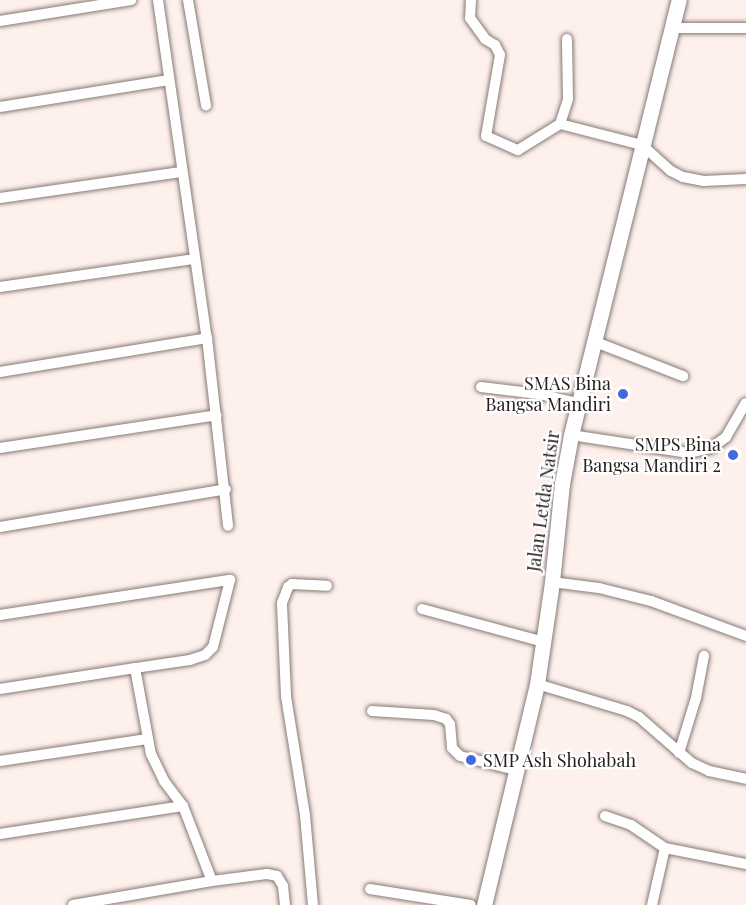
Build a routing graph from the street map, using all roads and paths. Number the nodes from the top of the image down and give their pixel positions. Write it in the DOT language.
graph roads {
  1 [pos="131,0"];
  2 [pos="158,0"];
  3 [pos="188,0"];
  4 [pos="471,0"];
  5 [pos="679,0"];
  6 [pos="0,21"];
  7 [pos="673,28"];
  8 [pos="746,28"];
  9 [pos="567,39"];
  10 [pos="169,80"];
  11 [pos="206,105"];
  12 [pos="0,107"];
  13 [pos="560,124"];
  14 [pos="642,146"];
  15 [pos="181,172"];
  16 [pos="746,179"];
  17 [pos="0,198"];
  18 [pos="195,259"];
  19 [pos="0,287"];
  20 [pos="207,338"];
  21 [pos="593,341"];
  22 [pos="0,372"];
  23 [pos="683,376"];
  24 [pos="481,387"];
  25 [pos="578,403"];
  26 [pos="746,403"];
  27 [pos="217,415"];
  28 [pos="571,435"];
  29 [pos="0,448"];
  30 [pos="226,489"];
  31 [pos="228,526"];
  32 [pos="0,527"];
  33 [pos="552,582"];
  34 [pos="327,586"];
  35 [pos="422,609"];
  36 [pos="0,615"];
  37 [pos="746,636"];
  38 [pos="544,642"];
  39 [pos="704,656"];
  40 [pos="135,668"];
  41 [pos="537,684"];
  42 [pos="0,689"];
  43 [pos="372,711"];
  44 [pos="147,739"];
  45 [pos="679,753"];
  46 [pos="0,761"];
  47 [pos="516,770"];
  48 [pos="746,779"];
  49 [pos="183,806"];
  50 [pos="605,816"];
  51 [pos="0,834"];
  52 [pos="665,848"];
  53 [pos="746,864"];
  54 [pos="213,881"];
  55 [pos="370,889"];
  56 [pos="73,905"];
  57 [pos="285,905"];
  58 [pos="313,905"];
  59 [pos="471,905"];
  60 [pos="484,905"];
  61 [pos="652,905"];
  1 -- 6 [label="street"];
  2 -- 10 [label="street"];
  3 -- 11 [label="street"];
  4 -- 13 [label="street"];
  5 -- 7 [label="main road, Jalan Letda Natsir"];
  7 -- 8 [label="street"];
  7 -- 14 [label="main road, Jalan Letda Natsir"];
  9 -- 13 [label="street"];
  10 -- 12 [label="street"];
  10 -- 15 [label="street"];
  13 -- 14 [label="street"];
  14 -- 16 [label="street"];
  14 -- 21 [label="main road, Jalan Letda Natsir"];
  15 -- 17 [label="street"];
  15 -- 18 [label="street"];
  18 -- 19 [label="street"];
  18 -- 20 [label="street"];
  20 -- 22 [label="street"];
  20 -- 27 [label="street"];
  21 -- 23 [label="street"];
  21 -- 25 [label="main road, Jalan Letda Natsir"];
  24 -- 25 [label="street"];
  25 -- 28 [label="main road, Jalan Letda Natsir"];
  26 -- 28 [label="street"];
  27 -- 29 [label="street"];
  27 -- 30 [label="street"];
  28 -- 33 [label="main road, Jalan Letda Natsir"];
  30 -- 31 [label="street"];
  30 -- 32 [label="street"];
  33 -- 37 [label="street"];
  33 -- 38 [label="main road, Jalan Letda Natsir"];
  34 -- 58 [label="street"];
  35 -- 38 [label="street"];
  36 -- 40 [label="street"];
  38 -- 41 [label="main road, Jalan Letda Natsir"];
  39 -- 45 [label="street"];
  40 -- 42 [label="street"];
  40 -- 44 [label="street"];
  41 -- 45 [label="street"];
  41 -- 47 [label="main road, Jalan Letda Natsir"];
  43 -- 47 [label="street"];
  44 -- 46 [label="street"];
  44 -- 49 [label="street"];
  45 -- 48 [label="street"];
  47 -- 60 [label="main road, Jalan Letda Natsir"];
  49 -- 51 [label="street"];
  49 -- 54 [label="street"];
  50 -- 52 [label="street"];
  52 -- 53 [label="street"];
  52 -- 61 [label="street"];
  54 -- 56 [label="street"];
  54 -- 57 [label="street"];
  55 -- 59 [label="street"];
}
